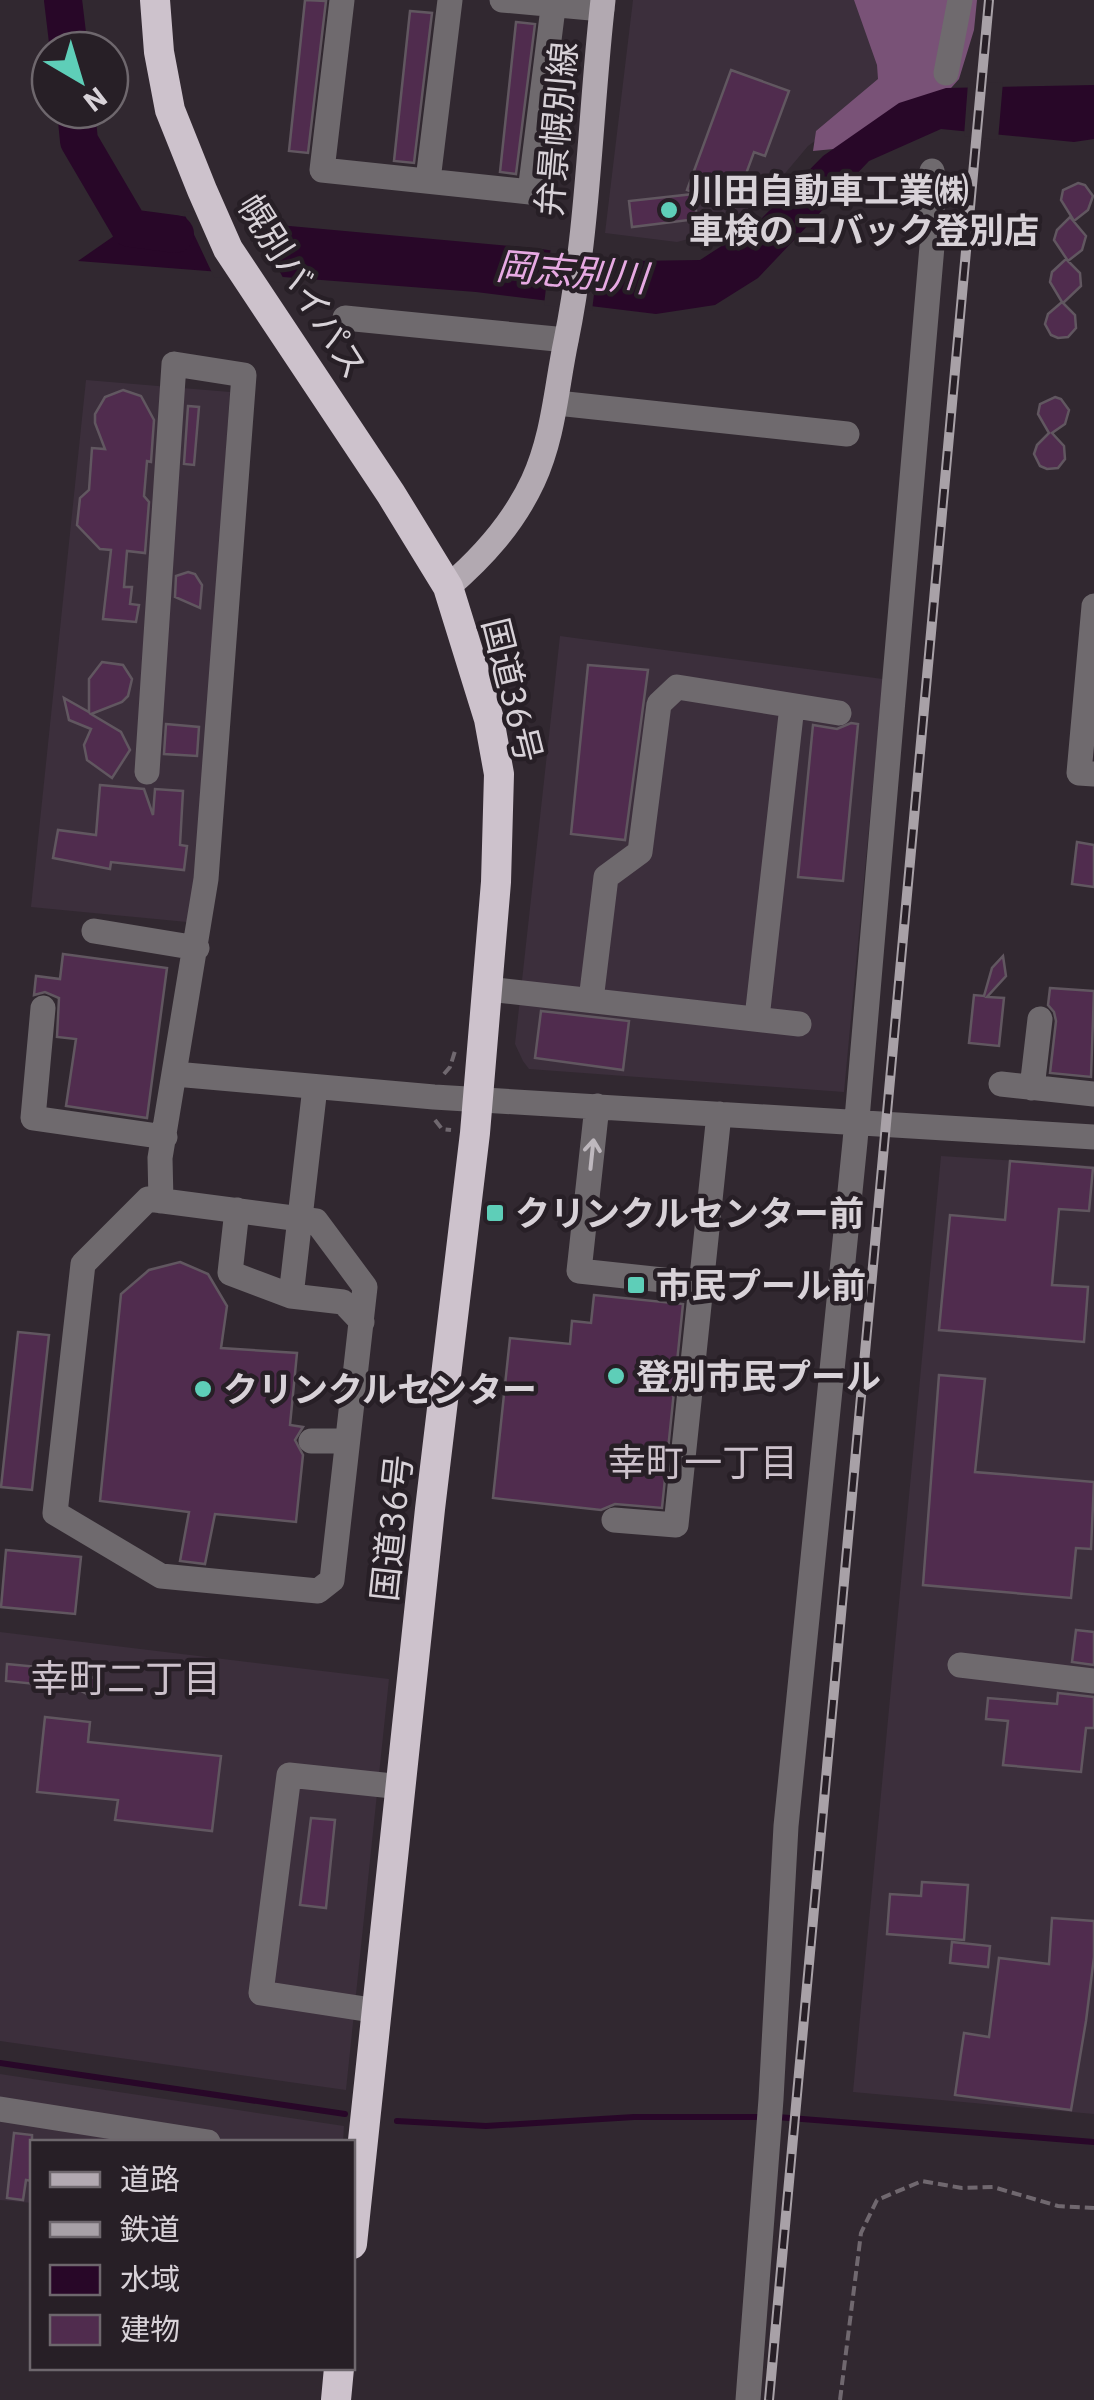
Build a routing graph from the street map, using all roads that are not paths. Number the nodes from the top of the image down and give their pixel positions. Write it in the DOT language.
graph roads {
  1 [pos="155,0"];
  2 [pos="342,0"];
  3 [pos="450,0"];
  4 [pos="502,0"];
  5 [pos="960,0"];
  6 [pos="554,3"];
  7 [pos="603,4"];
  8 [pos="946,72"];
  9 [pos="932,171"];
  10 [pos="428,180"];
  11 [pos="345,318"];
  12 [pos="569,330"];
  13 [pos="558,402"];
  14 [pos="847,434"];
  15 [pos="448,587"];
  16 [pos="1094,606"];
  17 [pos="792,706"];
  18 [pos="840,713"];
  19 [pos="147,772"];
  20 [pos="1094,774"];
  21 [pos="94,932"];
  22 [pos="196,948"];
  23 [pos="488,989"];
  24 [pos="591,1000"];
  25 [pos="43,1008"];
  26 [pos="757,1018"];
  27 [pos="1040,1019"];
  28 [pos="799,1024"];
  29 [pos="175,1074"];
  30 [pos="1001,1084"];
  31 [pos="315,1087"];
  32 [pos="1032,1088"];
  33 [pos="1084,1093"];
  34 [pos="478,1099"];
  35 [pos="597,1106"];
  36 [pos="719,1114"];
  37 [pos="1072,1120"];
  38 [pos="856,1124"];
  39 [pos="165,1137"];
  40 [pos="1094,1137"];
  41 [pos="161,1201"];
  42 [pos="237,1210"];
  43 [pos="299,1218"];
  44 [pos="700,1284"];
  45 [pos="291,1296"];
  46 [pos="362,1322"];
  47 [pos="311,1441"];
  48 [pos="346,1441"];
  49 [pos="614,1520"];
  50 [pos="960,1665"];
  51 [pos="1094,1681"];
  52 [pos="402,1787"];
  53 [pos="378,2011"];
  54 [pos="0,2109"];
  55 [pos="195,2140"];
  56 [pos="357,2166"];
  57 [pos="355,2197"];
  58 [pos="339,2370"];
  59 [pos="336,2400"];
  60 [pos="748,2400"];
  1 -- 15 [label="highway, 幌別バイパス"];
  2 -- 10 [label="street"];
  3 -- 10 [label="street"];
  4 -- 6 [label="street"];
  5 -- 8 [label="street"];
  6 -- 7 [label="street"];
  6 -- 10 [label="street"];
  7 -- 12 [label="main road, 弁景幌別線"];
  9 -- 38 [label="street"];
  11 -- 12 [label="street"];
  12 -- 13 [label="main road, 弁景幌別線"];
  13 -- 14 [label="street"];
  13 -- 15 [label="main road, 弁景幌別線"];
  15 -- 23 [label="highway, 国道36号"];
  16 -- 20 [label="street"];
  17 -- 18 [label="street"];
  17 -- 24 [label="street"];
  17 -- 26 [label="street"];
  19 -- 22 [label="street"];
  21 -- 22 [label="street"];
  22 -- 29 [label="street"];
  23 -- 24 [label="street"];
  23 -- 34 [label="highway, 国道36号"];
  24 -- 26 [label="street"];
  25 -- 39 [label="street"];
  26 -- 28 [label="street"];
  27 -- 32 [label="street"];
  29 -- 31 [label="street"];
  29 -- 39 [label="street"];
  30 -- 32 [label="street"];
  31 -- 34 [label="street"];
  31 -- 43 [label="street"];
  32 -- 33 [label="street"];
  33 -- 37 [label="street"];
  34 -- 35 [label="street"];
  34 -- 52 [label="highway, 国道36号"];
  35 -- 36 [label="street"];
  44 -- 35 [label="street, one-way"];
  36 -- 38 [label="street"];
  36 -- 44 [label="street"];
  38 -- 40 [label="street"];
  38 -- 60 [label="street"];
  39 -- 41 [label="street"];
  41 -- 42 [label="street"];
  41 -- 48 [label="street"];
  42 -- 43 [label="street"];
  42 -- 45 [label="street"];
  43 -- 45 [label="street"];
  43 -- 46 [label="street"];
  44 -- 49 [label="street"];
  45 -- 46 [label="street"];
  46 -- 48 [label="street"];
  47 -- 48 [label="street"];
  50 -- 51 [label="street"];
  52 -- 53 [label="highway, 国道36号"];
  52 -- 53 [label="street"];
  53 -- 56 [label="highway, 国道36号"];
  54 -- 55 [label="street"];
  56 -- 57 [label="highway, 国道36号"];
  58 -- 59 [label="highway"];
}
